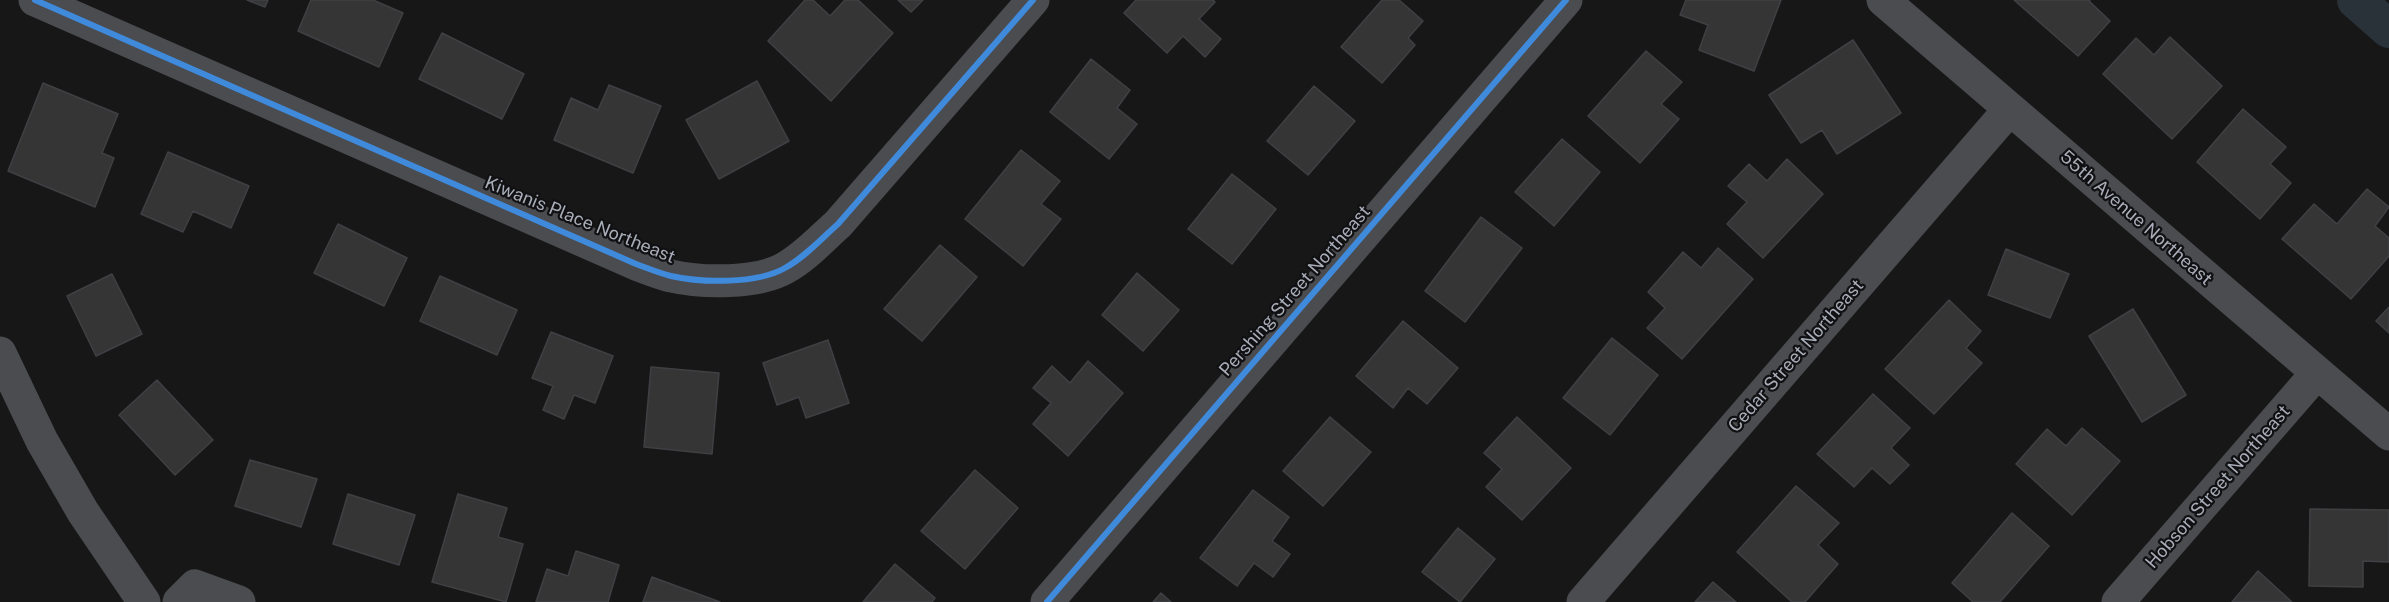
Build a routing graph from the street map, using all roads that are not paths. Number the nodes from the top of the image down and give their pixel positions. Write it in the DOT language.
graph roads {
  1 [pos="35,0"];
  2 [pos="1033,0"];
  3 [pos="1566,0"];
  4 [pos="1883,0"];
  5 [pos="2009,110"];
  6 [pos="0,353"];
  7 [pos="2317,373"];
  8 [pos="2389,434"];
  9 [pos="144,602"];
  10 [pos="179,602"];
  11 [pos="239,602"];
  12 [pos="1047,602"];
  13 [pos="1583,602"];
  14 [pos="2118,602"];
  1 -- 2 [label="street, Kiwanis Place Northeast"];
  3 -- 12 [label="street, Pershing Street Northeast"];
  4 -- 5 [label="street, 55th Avenue Northeast"];
  5 -- 7 [label="street, 55th Avenue Northeast"];
  5 -- 13 [label="street, Cedar Street Northeast"];
  6 -- 9 [label="street"];
  7 -- 8 [label="street, 55th Avenue Northeast"];
  7 -- 14 [label="street, Hobson Street Northeast"];
  10 -- 11 [label="street"];
}
